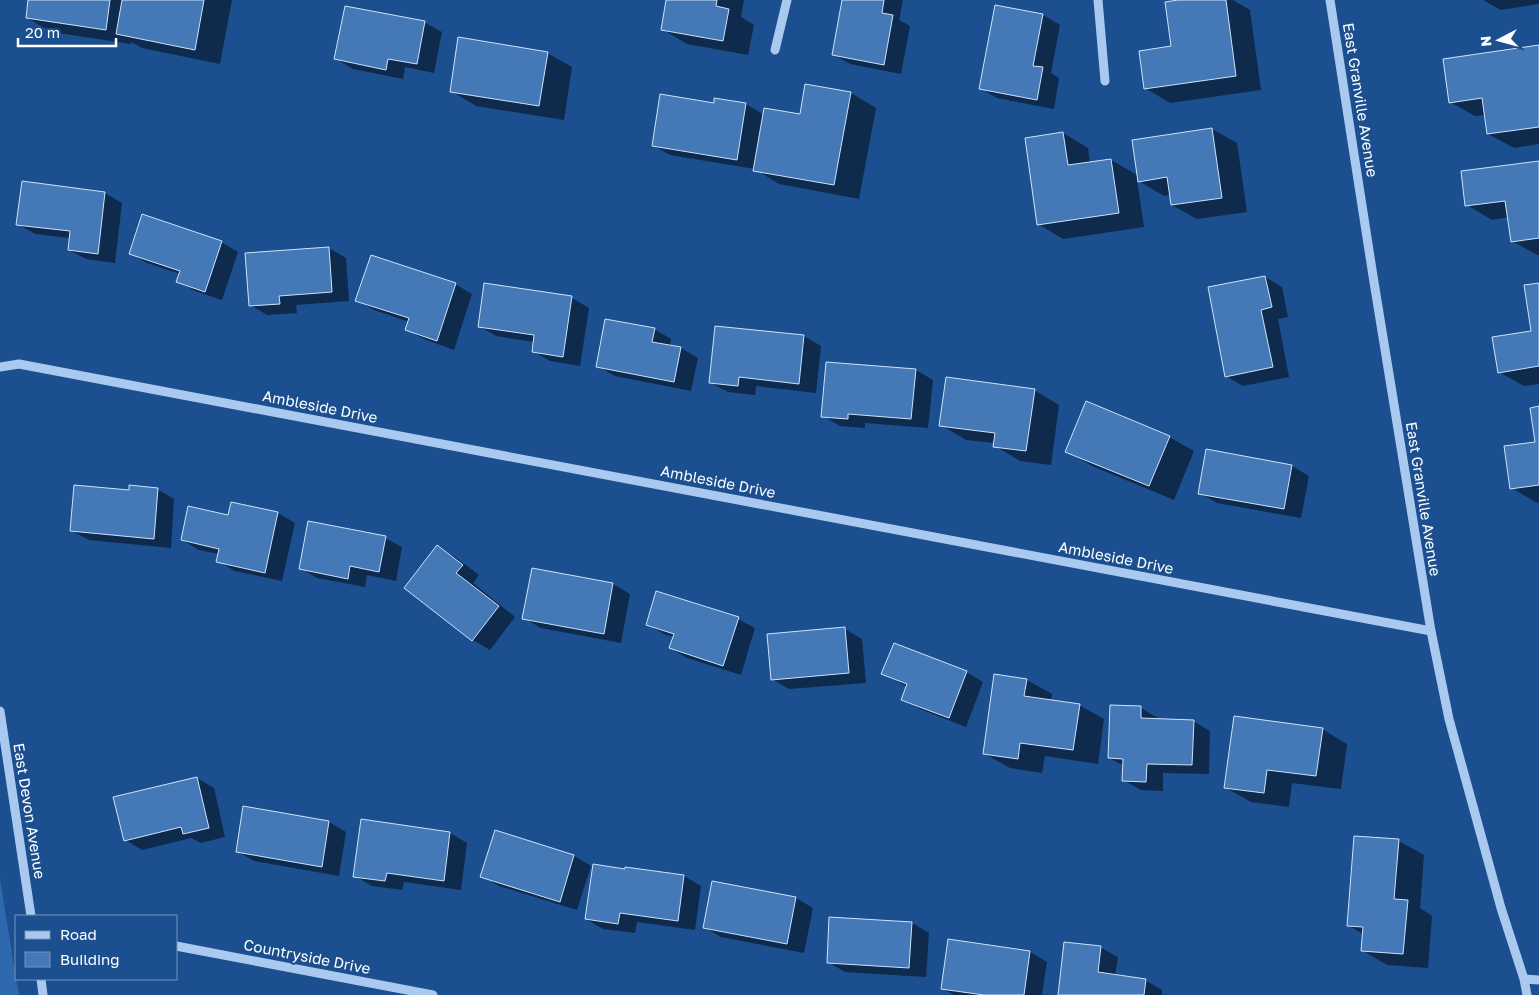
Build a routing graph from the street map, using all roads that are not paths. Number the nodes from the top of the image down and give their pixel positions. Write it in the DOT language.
graph roads {
  1 [pos="787,0"];
  2 [pos="1098,0"];
  3 [pos="1330,0"];
  4 [pos="775,50"];
  5 [pos="1105,81"];
  6 [pos="0,366"];
  7 [pos="1431,631"];
  8 [pos="0,711"];
  9 [pos="31,915"];
  10 [pos="178,946"];
  11 [pos="41,980"];
  12 [pos="1524,980"];
  13 [pos="1539,980"];
  14 [pos="43,995"];
  15 [pos="433,995"];
  16 [pos="1527,995"];
  1 -- 4 [label="street"];
  2 -- 5 [label="street"];
  3 -- 7 [label="street, East Granville Avenue"];
  6 -- 7 [label="street, Ambleside Drive"];
  7 -- 12 [label="street, East Granville Avenue"];
  8 -- 9 [label="street, East Devon Avenue"];
  10 -- 15 [label="street, Countryside Drive"];
  11 -- 14 [label="street"];
  12 -- 13 [label="street"];
  12 -- 16 [label="street, East Granville Avenue"];
}
